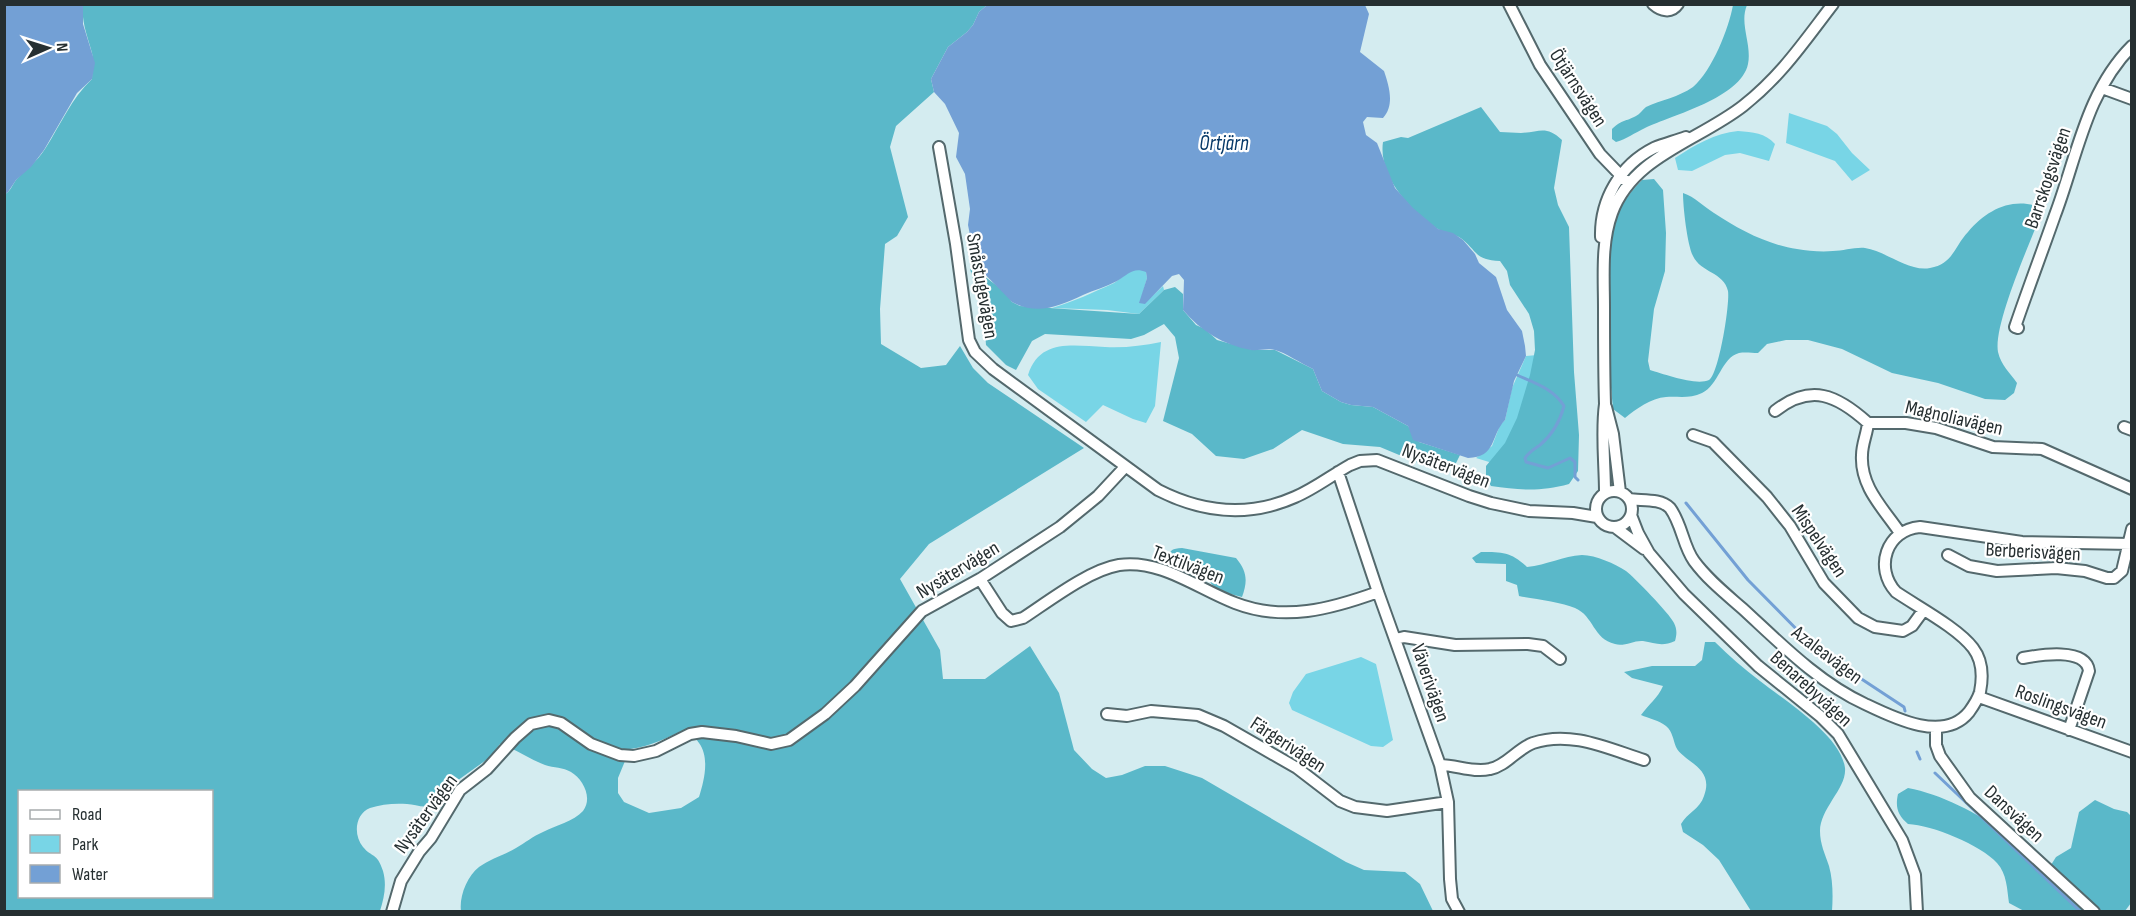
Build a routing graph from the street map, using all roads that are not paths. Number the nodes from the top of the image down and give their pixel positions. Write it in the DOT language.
graph roads {
  1 [pos="1509,4"];
  2 [pos="1653,4"];
  3 [pos="1678,4"];
  4 [pos="1833,4"];
  5 [pos="2132,46"];
  6 [pos="2102,88"];
  7 [pos="2132,99"];
  8 [pos="939,147"];
  9 [pos="1624,179"];
  10 [pos="2018,328"];
  11 [pos="1605,404"];
  12 [pos="1775,411"];
  13 [pos="1868,423"];
  14 [pos="1693,435"];
  15 [pos="1125,467"];
  16 [pos="1338,472"];
  17 [pos="2132,489"];
  18 [pos="1605,493"];
  19 [pos="1624,495"];
  20 [pos="1651,501"];
  21 [pos="1596,504"];
  22 [pos="1573,513"];
  23 [pos="1632,514"];
  24 [pos="1597,518"];
  25 [pos="1616,528"];
  26 [pos="2132,529"];
  27 [pos="1900,533"];
  28 [pos="2130,544"];
  29 [pos="1649,553"];
  30 [pos="1948,555"];
  31 [pos="980,579"];
  32 [pos="1378,592"];
  33 [pos="1923,611"];
  34 [pos="1396,639"];
  35 [pos="2022,658"];
  36 [pos="1560,659"];
  37 [pos="1979,697"];
  38 [pos="1107,714"];
  39 [pos="1936,727"];
  40 [pos="2069,730"];
  41 [pos="2132,752"];
  42 [pos="1644,760"];
  43 [pos="1440,765"];
  44 [pos="1448,802"];
  45 [pos="392,912"];
  46 [pos="1459,912"];
  47 [pos="1917,912"];
  48 [pos="2094,912"];
  1 -- 9 [label="street, Ötjärnsvägen"];
  2 -- 3 [label="street"];
  4 -- 9 [label="street"];
  5 -- 6 [label="street, Barrskogsvägen"];
  6 -- 7 [label="street"];
  6 -- 10 [label="street, Barrskogsvägen"];
  8 -- 15 [label="street, Småstugevägen"];
  9 -- 11 [label="street"];
  11 -- 18 [label="street"];
  11 -- 19 [label="street"];
  12 -- 13 [label="street"];
  13 -- 17 [label="street, Magnoliavägen"];
  13 -- 27 [label="street"];
  14 -- 33 [label="street, Mispelvägen"];
  15 -- 16 [label="street, Nysätervägen"];
  15 -- 31 [label="street, Nysätervägen"];
  16 -- 22 [label="street, Nysätervägen"];
  16 -- 32 [label="street, Väverivägen"];
  18 -- 19 [label="street"];
  18 -- 21 [label="street"];
  19 -- 20 [label="street, Azaleavägen"];
  19 -- 23 [label="street"];
  20 -- 23 [label="street"];
  20 -- 39 [label="street, Azaleavägen"];
  21 -- 22 [label="street, Nysätervägen"];
  21 -- 24 [label="street"];
  22 -- 24 [label="street, Nysätervägen"];
  23 -- 25 [label="street"];
  23 -- 29 [label="street, Benarebyvägen"];
  24 -- 25 [label="street"];
  25 -- 29 [label="street, Benarebyvägen"];
  26 -- 28 [label="street"];
  27 -- 28 [label="street"];
  27 -- 33 [label="street"];
  28 -- 30 [label="street, Berberisvägen"];
  29 -- 47 [label="street, Benarebyvägen"];
  31 -- 32 [label="street, Textilvägen"];
  31 -- 45 [label="street, Nysätervägen"];
  32 -- 34 [label="street, Väverivägen"];
  33 -- 37 [label="street"];
  34 -- 36 [label="street"];
  34 -- 43 [label="street, Väverivägen"];
  35 -- 40 [label="street"];
  37 -- 39 [label="street"];
  37 -- 40 [label="street, Roslingsvägen"];
  38 -- 44 [label="street, Färgerivägen"];
  39 -- 48 [label="street, Dansvägen"];
  40 -- 41 [label="street, Roslingsvägen"];
  42 -- 43 [label="street"];
  43 -- 44 [label="street, Väverivägen"];
  44 -- 46 [label="street, Väverivägen"];
}
